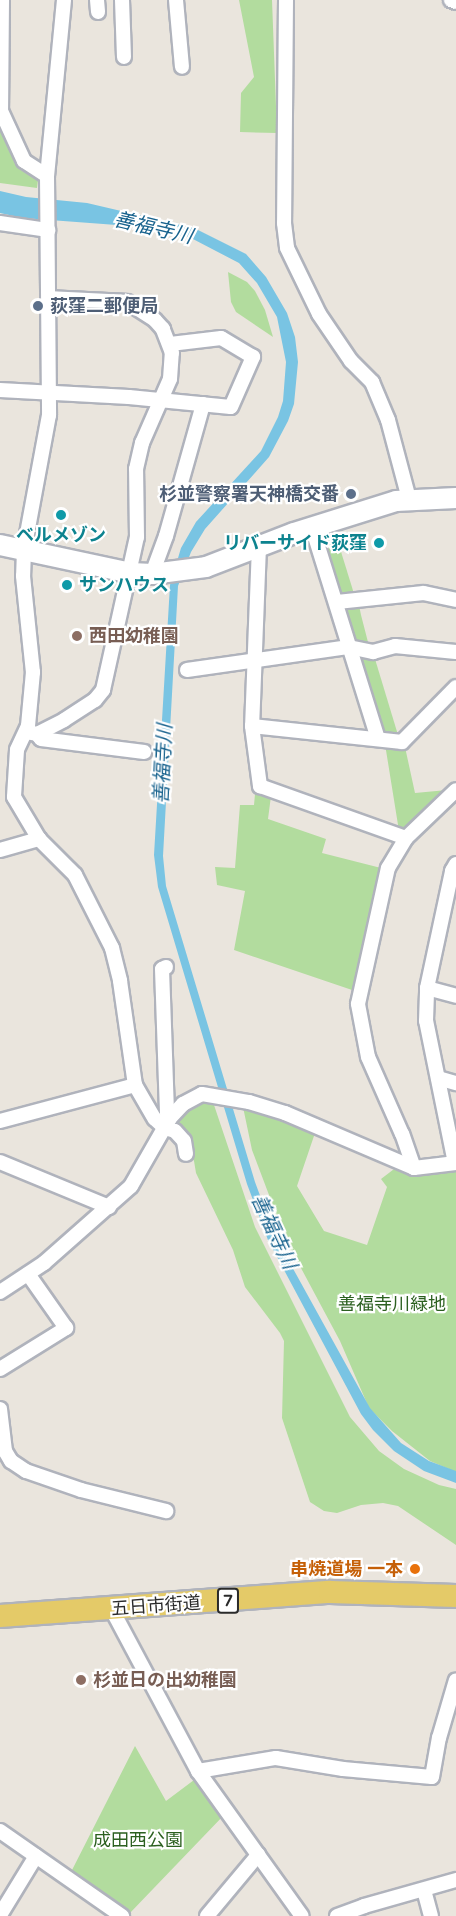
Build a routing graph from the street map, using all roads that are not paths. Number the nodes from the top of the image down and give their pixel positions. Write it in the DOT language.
graph roads {
  1 [pos="2,0"];
  2 [pos="64,0"];
  3 [pos="122,0"];
  4 [pos="176,0"];
  5 [pos="286,0"];
  6 [pos="451,0"];
  7 [pos="456,2"];
  8 [pos="124,57"];
  9 [pos="182,68"];
  10 [pos="1,111"];
  11 [pos="47,176"];
  12 [pos="0,223"];
  13 [pos="48,228"];
  14 [pos="49,298"];
  15 [pos="170,344"];
  16 [pos="0,390"];
  17 [pos="49,393"];
  18 [pos="162,401"];
  19 [pos="203,404"];
  20 [pos="456,498"];
  21 [pos="409,499"];
  22 [pos="312,527"];
  23 [pos="0,545"];
  24 [pos="259,546"];
  25 [pos="24,550"];
  26 [pos="128,573"];
  27 [pos="156,573"];
  28 [pos="456,600"];
  29 [pos="337,602"];
  30 [pos="349,647"];
  31 [pos="456,652"];
  32 [pos="255,659"];
  33 [pos="187,670"];
  34 [pos="456,687"];
  35 [pos="252,726"];
  36 [pos="32,733"];
  37 [pos="378,739"];
  38 [pos="144,752"];
  39 [pos="456,790"];
  40 [pos="406,838"];
  41 [pos="39,839"];
  42 [pos="0,850"];
  43 [pos="456,864"];
  44 [pos="450,908"];
  45 [pos="166,968"];
  46 [pos="427,988"];
  47 [pos="456,996"];
  48 [pos="438,1078"];
  49 [pos="456,1083"];
  50 [pos="135,1084"];
  51 [pos="0,1120"];
  52 [pos="167,1123"];
  53 [pos="186,1154"];
  54 [pos="0,1162"];
  55 [pos="456,1163"];
  56 [pos="414,1168"];
  57 [pos="109,1207"];
  58 [pos="28,1274"];
  59 [pos="0,1292"];
  60 [pos="0,1369"];
  61 [pos="0,1409"];
  62 [pos="166,1511"];
  63 [pos="456,1596"];
  64 [pos="111,1608"];
  65 [pos="0,1616"];
  66 [pos="456,1680"];
  67 [pos="198,1771"];
  68 [pos="0,1831"];
  69 [pos="258,1855"];
  70 [pos="36,1856"];
  71 [pos="456,1880"];
  72 [pos="424,1890"];
  73 [pos="0,1915"];
  74 [pos="122,1916"];
  75 [pos="207,1916"];
  76 [pos="302,1916"];
  77 [pos="337,1916"];
  78 [pos="431,1916"];
  1 -- 10 [label="street"];
  2 -- 11 [label="street"];
  3 -- 8 [label="street"];
  4 -- 9 [label="street"];
  5 -- 21 [label="street"];
  6 -- 7 [label="street"];
  10 -- 11 [label="street"];
  11 -- 13 [label="street"];
  12 -- 13 [label="street"];
  13 -- 14 [label="street"];
  14 -- 15 [label="street"];
  14 -- 17 [label="street"];
  15 -- 18 [label="street"];
  15 -- 19 [label="street"];
  16 -- 17 [label="street"];
  17 -- 18 [label="street"];
  17 -- 25 [label="street"];
  18 -- 19 [label="street"];
  18 -- 26 [label="street"];
  19 -- 27 [label="street"];
  20 -- 21 [label="street"];
  21 -- 22 [label="street"];
  22 -- 24 [label="street"];
  22 -- 29 [label="street"];
  23 -- 25 [label="street"];
  24 -- 27 [label="street"];
  24 -- 32 [label="street"];
  25 -- 26 [label="street"];
  25 -- 36 [label="street"];
  26 -- 27 [label="street"];
  26 -- 36 [label="street"];
  28 -- 29 [label="street"];
  29 -- 30 [label="street"];
  30 -- 31 [label="street"];
  30 -- 32 [label="street"];
  30 -- 37 [label="street"];
  32 -- 33 [label="street"];
  32 -- 35 [label="street"];
  34 -- 37 [label="street"];
  35 -- 37 [label="street"];
  35 -- 40 [label="street"];
  36 -- 38 [label="street"];
  36 -- 41 [label="street"];
  39 -- 40 [label="street"];
  40 -- 56 [label="street"];
  41 -- 42 [label="street"];
  41 -- 50 [label="street"];
  43 -- 44 [label="street"];
  44 -- 46 [label="street"];
  45 -- 52 [label="street"];
  46 -- 47 [label="street"];
  46 -- 48 [label="street"];
  48 -- 49 [label="street"];
  48 -- 55 [label="street"];
  50 -- 51 [label="street"];
  50 -- 52 [label="street"];
  52 -- 53 [label="street"];
  52 -- 56 [label="street"];
  52 -- 57 [label="street"];
  54 -- 57 [label="street"];
  55 -- 56 [label="street"];
  57 -- 58 [label="street"];
  58 -- 59 [label="street"];
  58 -- 60 [label="street"];
  61 -- 62 [label="street"];
  63 -- 64 [label="main road, 五日市街道 / 7"];
  64 -- 65 [label="main road, 五日市街道 / 7"];
  64 -- 67 [label="street"];
  66 -- 67 [label="street"];
  67 -- 69 [label="street"];
  68 -- 70 [label="street"];
  69 -- 75 [label="street"];
  69 -- 76 [label="street"];
  70 -- 73 [label="street"];
  70 -- 74 [label="street"];
  71 -- 72 [label="street"];
  72 -- 77 [label="street"];
  72 -- 78 [label="street"];
}
